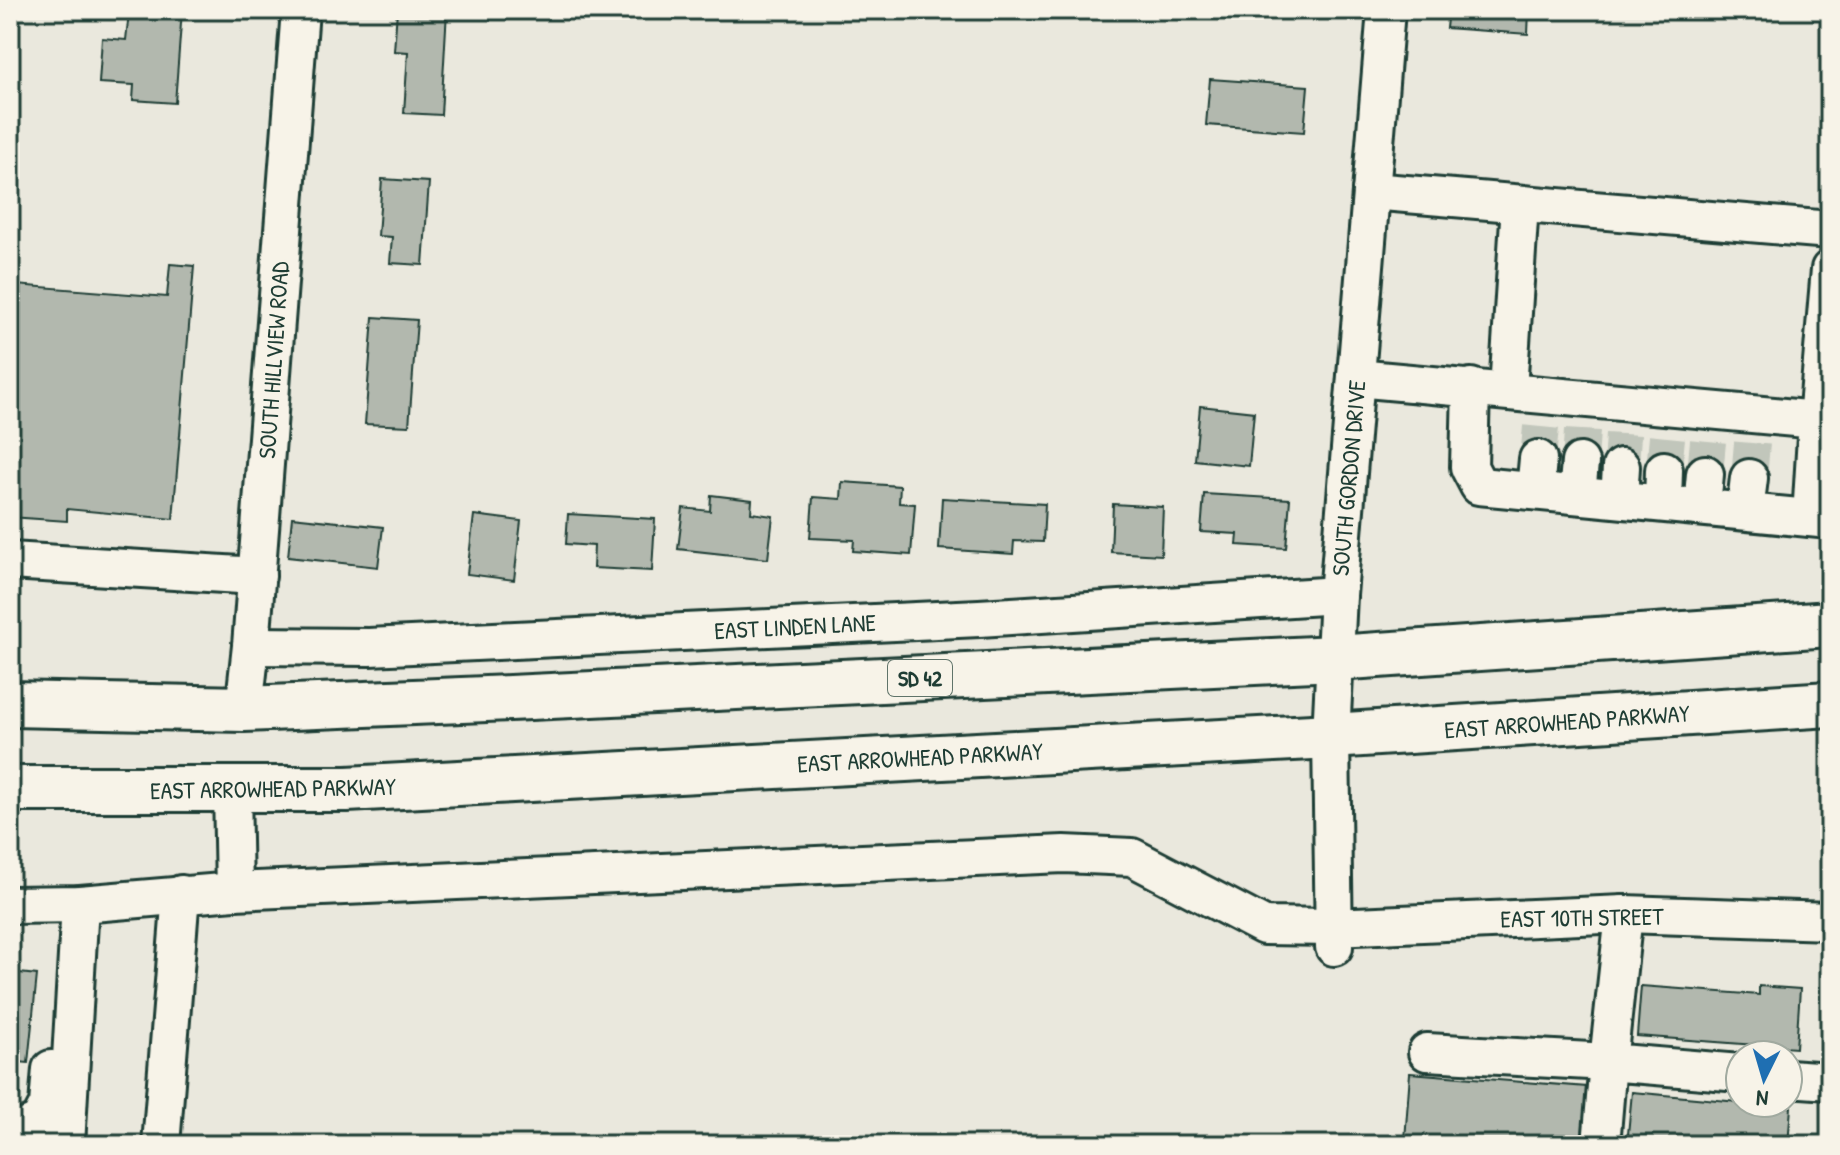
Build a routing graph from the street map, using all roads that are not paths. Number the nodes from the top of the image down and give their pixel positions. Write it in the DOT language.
graph roads {
  1 [pos="300,10"];
  2 [pos="1386,10"];
  3 [pos="1371,191"];
  4 [pos="1520,204"];
  5 [pos="1830,230"];
  6 [pos="1830,269"];
  7 [pos="1356,378"];
  8 [pos="1471,387"];
  9 [pos="1508,390"];
  10 [pos="1817,420"];
  11 [pos="1539,443"];
  12 [pos="1581,446"];
  13 [pos="1622,450"];
  14 [pos="1665,454"];
  15 [pos="1707,458"];
  16 [pos="1750,462"];
  17 [pos="1821,519"];
  18 [pos="10,561"];
  19 [pos="257,576"];
  20 [pos="1338,595"];
  21 [pos="1830,624"];
  22 [pos="251,646"];
  23 [pos="1335,658"];
  24 [pos="10,704"];
  25 [pos="1830,704"];
  26 [pos="244,709"];
  27 [pos="1331,736"];
  28 [pos="10,789"];
  29 [pos="232,789"];
  30 [pos="234,891"];
  31 [pos="181,894"];
  32 [pos="80,904"];
  33 [pos="10,905"];
  34 [pos="1624,914"];
  35 [pos="1830,921"];
  36 [pos="1334,937"];
  37 [pos="78,954"];
  38 [pos="1427,1052"];
  39 [pos="1608,1062"];
  40 [pos="1724,1072"];
  41 [pos="1804,1079"];
  42 [pos="1830,1081"];
  43 [pos="10,1134"];
  44 [pos="66,1145"];
  45 [pos="161,1145"];
  46 [pos="1601,1145"];
  1 -- 19 [label="street, SOUTH HILLVIEW ROAD"];
  2 -- 3 [label="street, SOUTH GORDON DRIVE"];
  3 -- 4 [label="street"];
  3 -- 7 [label="street, SOUTH GORDON DRIVE"];
  4 -- 5 [label="street"];
  4 -- 9 [label="street"];
  6 -- 10 [label="street"];
  7 -- 8 [label="street"];
  7 -- 20 [label="street, SOUTH GORDON DRIVE"];
  8 -- 9 [label="street"];
  8 -- 11 [label="street"];
  9 -- 11 [label="street"];
  10 -- 16 [label="street"];
  10 -- 17 [label="street"];
  11 -- 12 [label="street"];
  11 -- 12 [label="street"];
  12 -- 13 [label="street"];
  12 -- 13 [label="street"];
  13 -- 14 [label="street"];
  13 -- 14 [label="street"];
  14 -- 15 [label="street"];
  14 -- 15 [label="street"];
  15 -- 16 [label="street"];
  15 -- 16 [label="street"];
  16 -- 17 [label="street"];
  18 -- 19 [label="street"];
  19 -- 22 [label="street, SOUTH HILLVIEW ROAD"];
  20 -- 22 [label="street, EAST LINDEN LANE"];
  20 -- 23 [label="street, SOUTH GORDON DRIVE"];
  21 -- 23 [label="main road, SD 42"];
  22 -- 26 [label="street, SOUTH HILLVIEW ROAD"];
  23 -- 26 [label="main road, SD 42"];
  23 -- 27 [label="street, SOUTH GORDON DRIVE"];
  24 -- 26 [label="main road, SD 42"];
  25 -- 27 [label="main road, EAST ARROWHEAD PARKWAY"];
  27 -- 29 [label="main road, EAST ARROWHEAD PARKWAY"];
  27 -- 36 [label="street, SOUTH GORDON DRIVE"];
  28 -- 29 [label="main road, EAST ARROWHEAD PARKWAY"];
  29 -- 30 [label="street"];
  30 -- 31 [label="street, EAST 10TH STREET"];
  30 -- 36 [label="street, EAST 10TH STREET"];
  31 -- 32 [label="street, EAST 10TH STREET"];
  31 -- 45 [label="street"];
  32 -- 33 [label="street, EAST 10TH STREET"];
  32 -- 37 [label="street"];
  34 -- 35 [label="street, EAST 10TH STREET"];
  34 -- 36 [label="street, EAST 10TH STREET"];
  34 -- 39 [label="street"];
  37 -- 43 [label="street"];
  37 -- 44 [label="street"];
  38 -- 39 [label="street"];
  39 -- 40 [label="street"];
  39 -- 46 [label="street"];
  41 -- 42 [label="street"];
}
